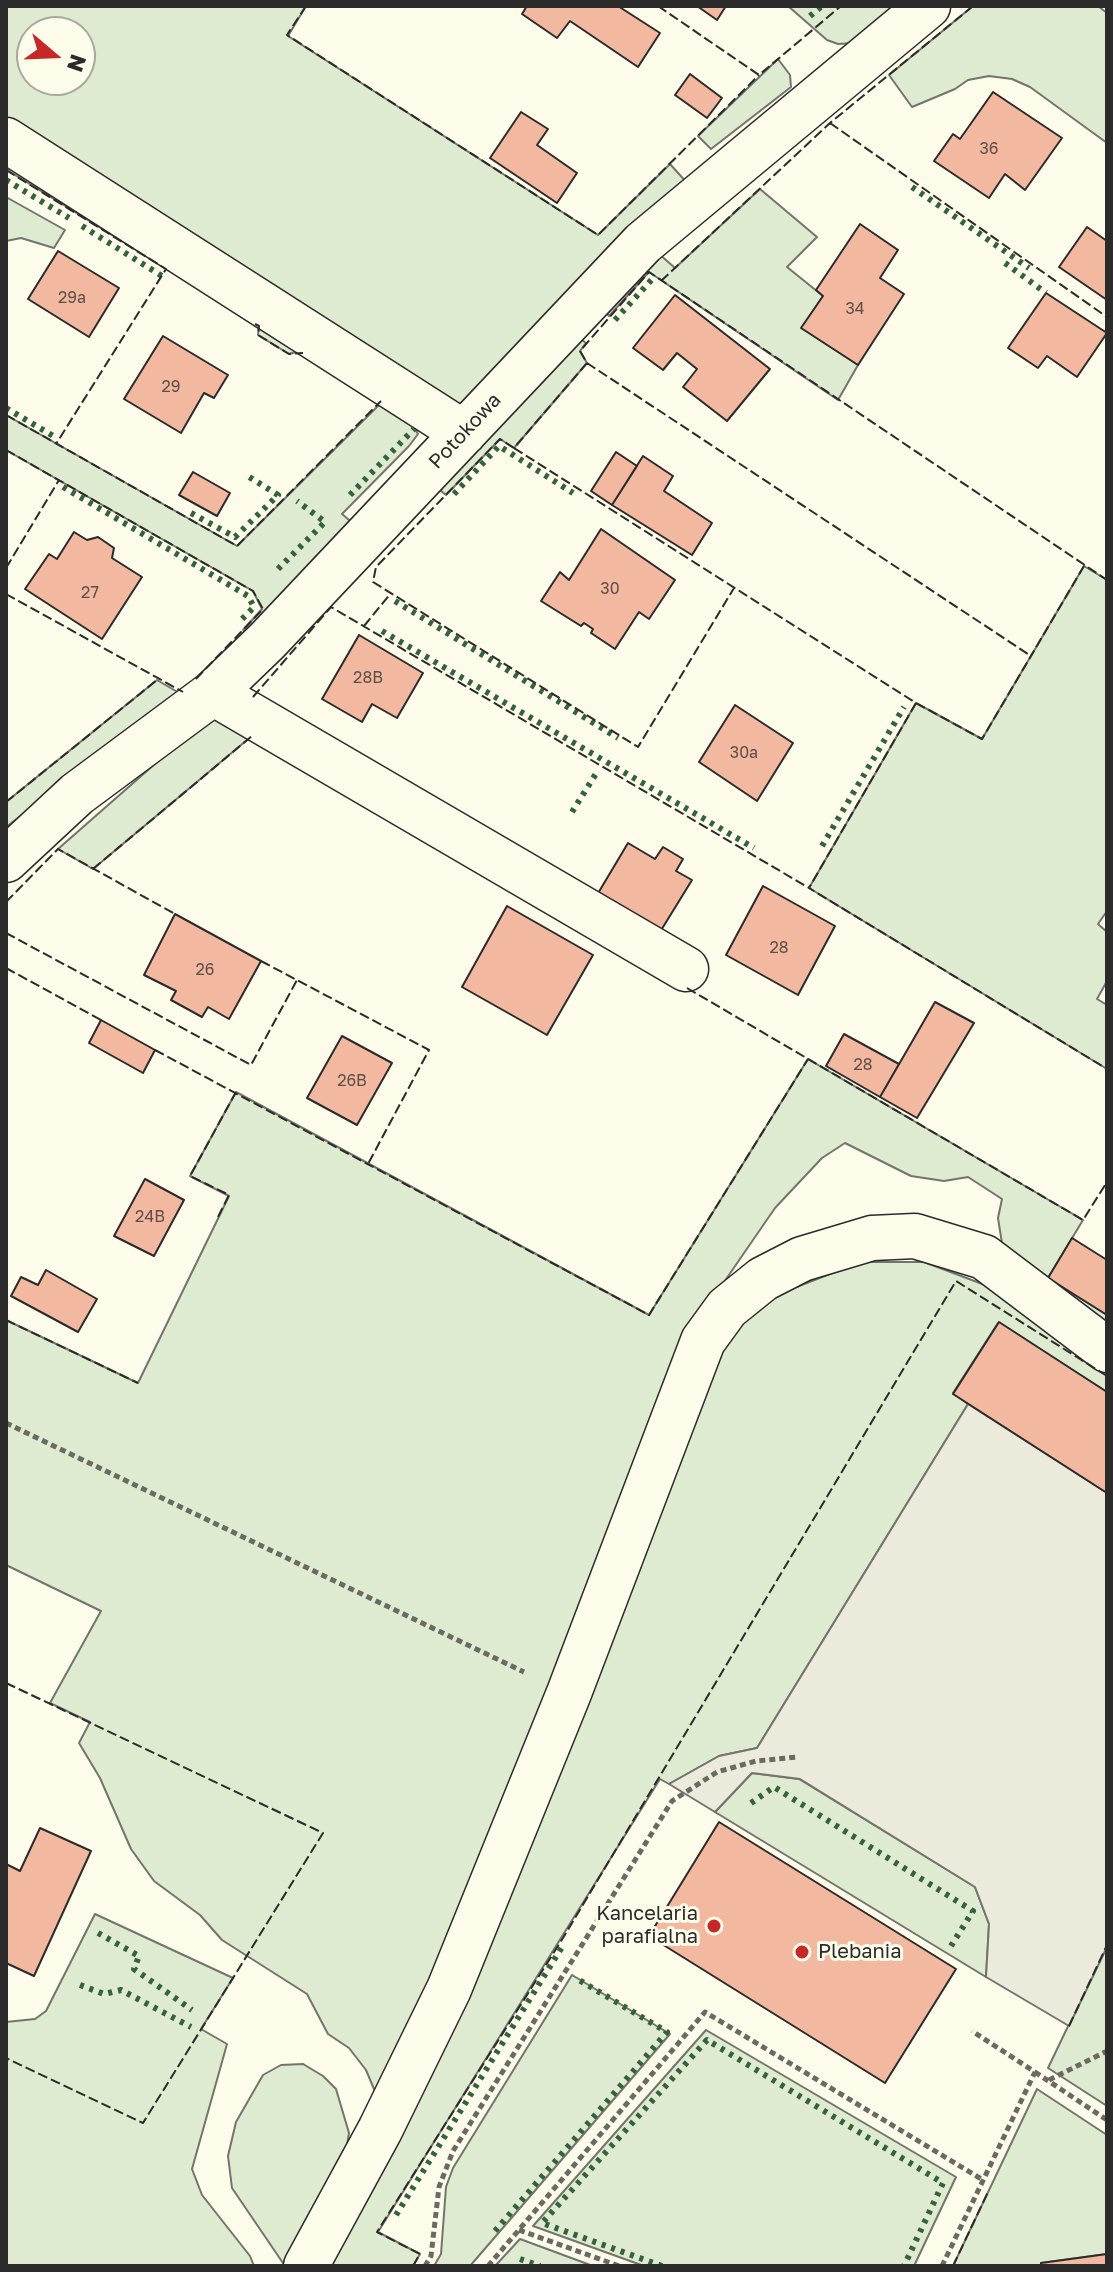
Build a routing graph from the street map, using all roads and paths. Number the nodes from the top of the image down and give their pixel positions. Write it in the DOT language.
graph roads {
  1 [pos="928,6"];
  2 [pos="6,140"];
  3 [pos="464,433"];
  4 [pos="213,693"];
  5 [pos="6,860"];
  6 [pos="686,969"];
  7 [pos="1107,1350"];
  8 [pos="6,1423"];
  9 [pos="569,1693"];
  10 [pos="798,1757"];
  11 [pos="972,2031"];
  12 [pos="1107,2051"];
  13 [pos="1035,2072"];
  14 [pos="1048,2081"];
  15 [pos="1107,2120"];
  16 [pos="983,2180"];
  17 [pos="519,2230"];
  18 [pos="306,2266"];
  19 [pos="425,2266"];
  20 [pos="488,2266"];
  21 [pos="619,2266"];
  22 [pos="942,2266"];
  1 -- 3 [label="street, Potokowa"];
  2 -- 3 [label="street"];
  3 -- 4 [label="street, Potokowa"];
  4 -- 5 [label="street, Potokowa"];
  4 -- 6 [label="street"];
  7 -- 9 [label="street"];
  8 -- 9 [label="path"];
  9 -- 18 [label="street"];
  10 -- 19 [label="path"];
  11 -- 13 [label="path"];
  12 -- 14 [label="path"];
  13 -- 14 [label="path"];
  13 -- 16 [label="path"];
  14 -- 15 [label="path"];
  16 -- 17 [label="path"];
  16 -- 22 [label="path"];
  17 -- 20 [label="path"];
  17 -- 21 [label="path"];
}
